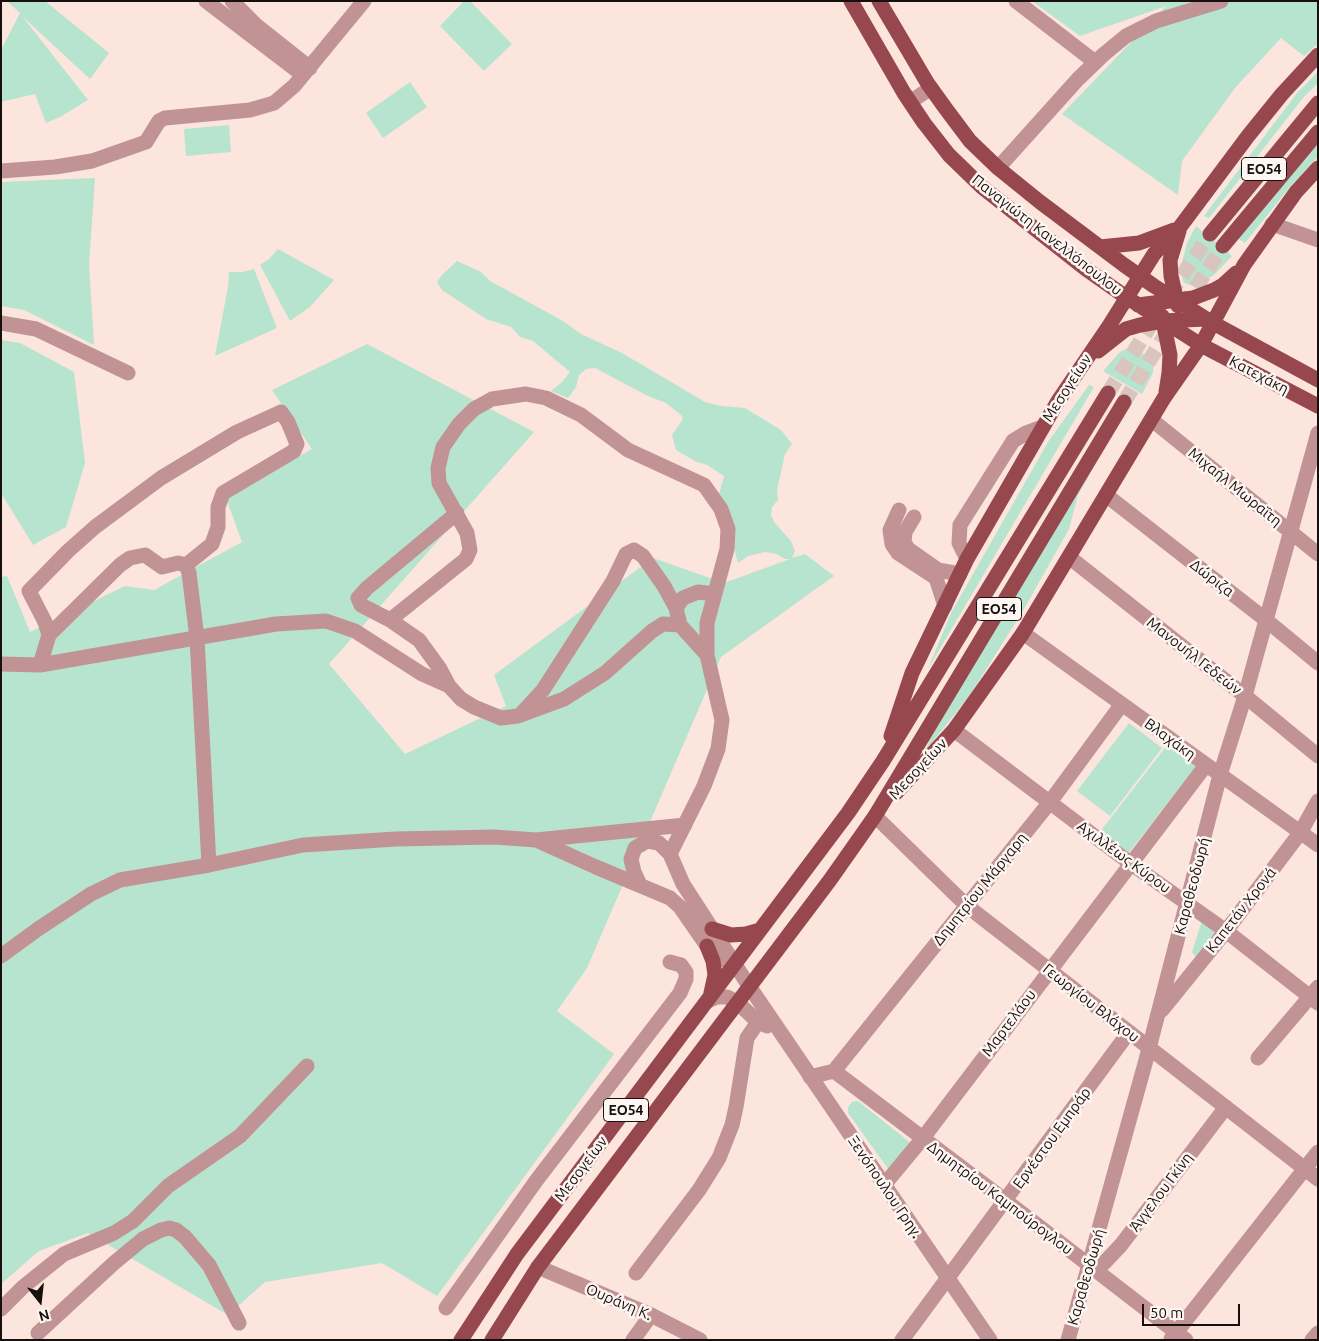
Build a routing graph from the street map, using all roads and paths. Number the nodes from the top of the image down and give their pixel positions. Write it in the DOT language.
graph roads {
  1 [pos="206,1"];
  2 [pos="232,1"];
  3 [pos="364,1"];
  4 [pos="851,1"];
  5 [pos="879,1"];
  6 [pos="1016,1"];
  7 [pos="1222,1"];
  8 [pos="1318,56"];
  9 [pos="1095,62"];
  10 [pos="306,71"];
  11 [pos="931,88"];
  12 [pos="910,102"];
  13 [pos="1318,104"];
  14 [pos="1318,132"];
  15 [pos="998,168"];
  16 [pos="1318,168"];
  17 [pos="1,171"];
  18 [pos="1272,224"];
  19 [pos="1180,227"];
  20 [pos="1210,234"];
  21 [pos="1318,240"];
  22 [pos="1223,246"];
  23 [pos="1100,247"];
  24 [pos="1244,265"];
  25 [pos="1139,276"];
  26 [pos="1154,286"];
  27 [pos="1177,300"];
  28 [pos="1132,301"];
  29 [pos="1159,302"];
  30 [pos="1163,321"];
  31 [pos="1210,321"];
  32 [pos="1,323"];
  33 [pos="1183,327"];
  34 [pos="1201,345"];
  35 [pos="1082,365"];
  36 [pos="128,373"];
  37 [pos="1318,380"];
  38 [pos="1108,393"];
  39 [pos="1164,398"];
  40 [pos="1124,402"];
  41 [pos="1318,406"];
  42 [pos="1152,420"];
  43 [pos="1042,427"];
  44 [pos="1318,433"];
  45 [pos="1314,460"];
  46 [pos="1106,495"];
  47 [pos="899,510"];
  48 [pos="457,513"];
  49 [pos="914,517"];
  50 [pos="1290,532"];
  51 [pos="1318,554"];
  52 [pos="1069,557"];
  53 [pos="967,559"];
  54 [pos="186,565"];
  55 [pos="960,574"];
  56 [pos="715,594"];
  57 [pos="944,606"];
  58 [pos="676,608"];
  59 [pos="390,620"];
  60 [pos="1266,620"];
  61 [pos="680,624"];
  62 [pos="1023,633"];
  63 [pos="49,635"];
  64 [pos="197,638"];
  65 [pos="707,655"];
  66 [pos="1318,663"];
  67 [pos="1,664"];
  68 [pos="40,665"];
  69 [pos="449,686"];
  70 [pos="1245,696"];
  71 [pos="1122,704"];
  72 [pos="518,716"];
  73 [pos="954,730"];
  74 [pos="1318,756"];
  75 [pos="883,761"];
  76 [pos="1206,765"];
  77 [pos="1220,775"];
  78 [pos="1318,801"];
  79 [pos="1050,802"];
  80 [pos="875,816"];
  81 [pos="686,824"];
  82 [pos="1300,833"];
  83 [pos="536,840"];
  84 [pos="1318,846"];
  85 [pos="670,854"];
  86 [pos="1130,863"];
  87 [pos="209,865"];
  88 [pos="640,885"];
  89 [pos="1188,903"];
  90 [pos="967,906"];
  91 [pos="712,929"];
  92 [pos="760,930"];
  93 [pos="1226,931"];
  94 [pos="707,946"];
  95 [pos="1,956"];
  96 [pos="670,962"];
  97 [pos="735,965"];
  98 [pos="1050,970"];
  99 [pos="749,986"];
  100 [pos="1315,995"];
  101 [pos="708,1001"];
  102 [pos="737,1002"];
  103 [pos="1158,1015"];
  104 [pos="758,1022"];
  105 [pos="1129,1032"];
  106 [pos="781,1034"];
  107 [pos="1148,1047"];
  108 [pos="1258,1058"];
  109 [pos="307,1066"];
  110 [pos="834,1071"];
  111 [pos="810,1076"];
  112 [pos="1226,1107"];
  113 [pos="923,1138"];
  114 [pos="1318,1152"];
  115 [pos="1304,1169"];
  116 [pos="1318,1179"];
  117 [pos="884,1185"];
  118 [pos="1006,1201"];
  119 [pos="1089,1265"];
  120 [pos="538,1267"];
  121 [pos="636,1273"];
  122 [pos="948,1279"];
  123 [pos="446,1308"];
  124 [pos="1,1309"];
  125 [pos="651,1315"];
  126 [pos="239,1323"];
  127 [pos="38,1333"];
  128 [pos="1318,1333"];
  129 [pos="1178,1337"];
  130 [pos="461,1340"];
  131 [pos="492,1340"];
  132 [pos="633,1340"];
  133 [pos="700,1340"];
  134 [pos="902,1340"];
  135 [pos="990,1340"];
  136 [pos="1068,1340"];
  137 [pos="1312,1340"];
  1 -- 10 [label="street"];
  2 -- 10 [label="street"];
  3 -- 10 [label="street"];
  4 -- 12 [label="main road, Παναγιώτη Κανελλόπουλου"];
  5 -- 11 [label="main road, Παναγιώτη Κανελλόπουλου"];
  6 -- 9 [label="street"];
  7 -- 9 [label="street"];
  8 -- 19 [label="main road, Μεσογείων / ΕΟ54"];
  9 -- 15 [label="street"];
  10 -- 17 [label="street"];
  11 -- 12 [label="street"];
  11 -- 15 [label="main road, Παναγιώτη Κανελλόπουλου"];
  12 -- 28 [label="main road, Παναγιώτη Κανελλόπουλου"];
  13 -- 20 [label="main road, ΕΟ54"];
  14 -- 22 [label="main road, ΕΟ54"];
  15 -- 23 [label="main road, Παναγιώτη Κανελλόπουλου"];
  16 -- 18 [label="main road, Μεσογείων / ΕΟ54"];
  18 -- 21 [label="street"];
  18 -- 24 [label="main road, Μεσογείων / ΕΟ54"];
  19 -- 23 [label="main road"];
  19 -- 25 [label="main road, Μεσογείων / ΕΟ54"];
  19 -- 27 [label="main road"];
  23 -- 25 [label="main road, Παναγιώτη Κανελλόπουλου"];
  24 -- 27 [label="main road"];
  24 -- 31 [label="main road, Μεσογείων / ΕΟ54"];
  25 -- 26 [label="main road, Παναγιώτη Κανελλόπουλου"];
  25 -- 28 [label="main road, Μεσογείων / ΕΟ54"];
  26 -- 27 [label="main road, Παναγιώτη Κανελλόπουλου"];
  26 -- 29 [label="main road"];
  27 -- 29 [label="main road"];
  27 -- 31 [label="main road, Παναγιώτη Κανελλόπουλου"];
  27 -- 33 [label="main road"];
  28 -- 29 [label="main road"];
  28 -- 30 [label="main road, Παναγιώτη Κανελλόπουλου"];
  28 -- 35 [label="main road, Μεσογείων / ΕΟ54"];
  29 -- 30 [label="main road"];
  30 -- 33 [label="main road, Παναγιώτη Κανελλόπουλου"];
  30 -- 35 [label="main road"];
  30 -- 39 [label="main road"];
  31 -- 33 [label="main road"];
  31 -- 34 [label="main road, Μεσογείων / ΕΟ54"];
  31 -- 37 [label="main road, Κατεχάκη"];
  32 -- 36 [label="street"];
  33 -- 34 [label="main road, Παναγιώτη Κανελλόπουλου"];
  34 -- 39 [label="main road, Μεσογείων / ΕΟ54"];
  34 -- 41 [label="main road, Κατεχάκη"];
  35 -- 43 [label="main road, Μεσογείων / ΕΟ54"];
  38 -- 75 [label="main road, Μεσογείων / ΕΟ54"];
  39 -- 42 [label="main road, Μεσογείων / ΕΟ54"];
  40 -- 80 [label="main road, Μεσογείων / ΕΟ54"];
  42 -- 46 [label="main road, Μεσογείων / ΕΟ54"];
  42 -- 50 [label="street, Μιχαήλ Μωραΐτη"];
  43 -- 53 [label="main road, Μεσογείων / ΕΟ54"];
  43 -- 53 [label="street"];
  44 -- 45 [label="street, Καραθεοδωρή"];
  45 -- 50 [label="street, Καραθεοδωρή"];
  46 -- 52 [label="main road, Μεσογείων / ΕΟ54"];
  46 -- 60 [label="street, Δώριζα"];
  47 -- 57 [label="street"];
  48 -- 56 [label="street"];
  48 -- 59 [label="street"];
  48 -- 59 [label="street"];
  49 -- 55 [label="street"];
  50 -- 51 [label="street, Μιχαήλ Μωραΐτη"];
  50 -- 60 [label="street, Καραθεοδωρή"];
  52 -- 62 [label="main road, Μεσογείων / ΕΟ54"];
  52 -- 70 [label="street, Μανουήλ Γεδεών"];
  53 -- 55 [label="main road, Μεσογείων / ΕΟ54"];
  54 -- 63 [label="street"];
  54 -- 63 [label="street"];
  54 -- 64 [label="street"];
  55 -- 57 [label="main road, Μεσογείων / ΕΟ54"];
  56 -- 58 [label="street"];
  56 -- 65 [label="street"];
  57 -- 75 [label="main road, Μεσογείων / ΕΟ54"];
  58 -- 61 [label="street"];
  58 -- 72 [label="street"];
  59 -- 69 [label="street"];
  60 -- 66 [label="street, Δώριζα"];
  60 -- 70 [label="street, Καραθεοδωρή"];
  61 -- 65 [label="street"];
  61 -- 72 [label="street"];
  62 -- 71 [label="street, Βλαχάκη"];
  62 -- 73 [label="main road, Μεσογείων / ΕΟ54"];
  63 -- 68 [label="street"];
  64 -- 68 [label="street"];
  64 -- 69 [label="street"];
  64 -- 87 [label="street"];
  65 -- 81 [label="street"];
  67 -- 68 [label="street"];
  69 -- 72 [label="street"];
  70 -- 74 [label="street, Μανουήλ Γεδεών"];
  70 -- 77 [label="street, Καραθεοδωρή"];
  71 -- 76 [label="street, Βλαχάκη"];
  71 -- 79 [label="street, Δημητρίου Μάργαρη"];
  73 -- 79 [label="street, Αχιλλέως Κύρου"];
  73 -- 80 [label="main road, Μεσογείων / ΕΟ54"];
  75 -- 92 [label="main road, Μεσογείων / ΕΟ54"];
  76 -- 77 [label="street, Βλαχάκη"];
  76 -- 86 [label="street, Μαρτελάου"];
  77 -- 82 [label="street, Βλαχάκη"];
  77 -- 89 [label="street, Καραθεοδωρή"];
  78 -- 82 [label="street, Καπετάν Χρονά"];
  79 -- 86 [label="street, Αχιλλέως Κύρου"];
  79 -- 90 [label="street, Δημητρίου Μάργαρη"];
  80 -- 90 [label="street, Γεωργίου Βλάχου"];
  80 -- 99 [label="main road, Μεσογείων / ΕΟ54"];
  81 -- 83 [label="street"];
  81 -- 85 [label="street"];
  82 -- 84 [label="street, Βλαχάκη"];
  82 -- 93 [label="street, Καπετάν Χρονά"];
  83 -- 87 [label="street"];
  83 -- 88 [label="street"];
  85 -- 88 [label="street"];
  85 -- 91 [label="street, Ξενόπουλου Γρηγ."];
  86 -- 89 [label="street, Αχιλλέως Κύρου"];
  86 -- 98 [label="street, Μαρτελάου"];
  87 -- 95 [label="street"];
  88 -- 94 [label="street"];
  89 -- 93 [label="street, Αχιλλέως Κύρου"];
  89 -- 103 [label="street, Καραθεοδωρή"];
  90 -- 98 [label="street, Γεωργίου Βλάχου"];
  90 -- 110 [label="street, Δημητρίου Μάργαρη"];
  91 -- 92 [label="main road"];
  91 -- 97 [label="street, Ξενόπουλου Γρηγ."];
  92 -- 97 [label="main road, Μεσογείων / ΕΟ54"];
  93 -- 100 [label="street, Αχιλλέως Κύρου"];
  93 -- 103 [label="street, Καπετάν Χρονά"];
  94 -- 97 [label="street"];
  94 -- 101 [label="main road"];
  96 -- 123 [label="street"];
  97 -- 99 [label="street, Ξενόπουλου Γρηγ."];
  97 -- 101 [label="main road, Μεσογείων / ΕΟ54"];
  98 -- 105 [label="street, Γεωργίου Βλάχου"];
  98 -- 113 [label="street, Μαρτελάου"];
  99 -- 102 [label="main road, Μεσογείων / ΕΟ54"];
  99 -- 106 [label="street, Ξενόπουλου Γρηγ."];
  100 -- 108 [label="street"];
  101 -- 102 [label="street"];
  101 -- 130 [label="main road, Μεσογείων / ΕΟ54"];
  102 -- 104 [label="street, Ξενόπουλου Γρηγ."];
  102 -- 120 [label="main road, Μεσογείων / ΕΟ54"];
  103 -- 107 [label="street, Καραθεοδωρή"];
  104 -- 106 [label="street, Ξενόπουλου Γρηγ."];
  104 -- 121 [label="street"];
  105 -- 107 [label="street, Γεωργίου Βλάχου"];
  105 -- 118 [label="street, Ερνέστου Εμπράρ"];
  106 -- 111 [label="street, Ξενόπουλου Γρηγ."];
  107 -- 112 [label="street, Γεωργίου Βλάχου"];
  107 -- 119 [label="street, Καραθεοδωρή"];
  109 -- 124 [label="street"];
  110 -- 111 [label="street"];
  110 -- 113 [label="street, Δημητρίου Καμπούρογλου"];
  111 -- 117 [label="street, Ξενόπουλου Γρηγ."];
  112 -- 115 [label="street, Γεωργίου Βλάχου"];
  112 -- 119 [label="street, Άγγελου Γκίνη"];
  113 -- 117 [label="street, Μαρτελάου"];
  113 -- 118 [label="street, Δημητρίου Καμπούρογλου"];
  114 -- 115 [label="street"];
  115 -- 116 [label="street, Γεωργίου Βλάχου"];
  115 -- 129 [label="street"];
  117 -- 122 [label="street, Ξενόπουλου Γρηγ."];
  118 -- 119 [label="street, Δημητρίου Καμπούρογλου"];
  118 -- 122 [label="street, Ερνέστου Εμπράρ"];
  119 -- 129 [label="street, Δημητρίου Καμπούρογλου"];
  119 -- 136 [label="street, Καραθεοδωρή"];
  120 -- 125 [label="street, Ουράνη Κ."];
  120 -- 131 [label="main road, Μεσογείων / ΕΟ54"];
  122 -- 134 [label="street, Ερνέστου Εμπράρ"];
  122 -- 135 [label="street, Ξενόπουλου Γρηγ."];
  125 -- 132 [label="street"];
  125 -- 133 [label="street, Ουράνη Κ."];
  126 -- 127 [label="street"];
  128 -- 137 [label="street"];
}
